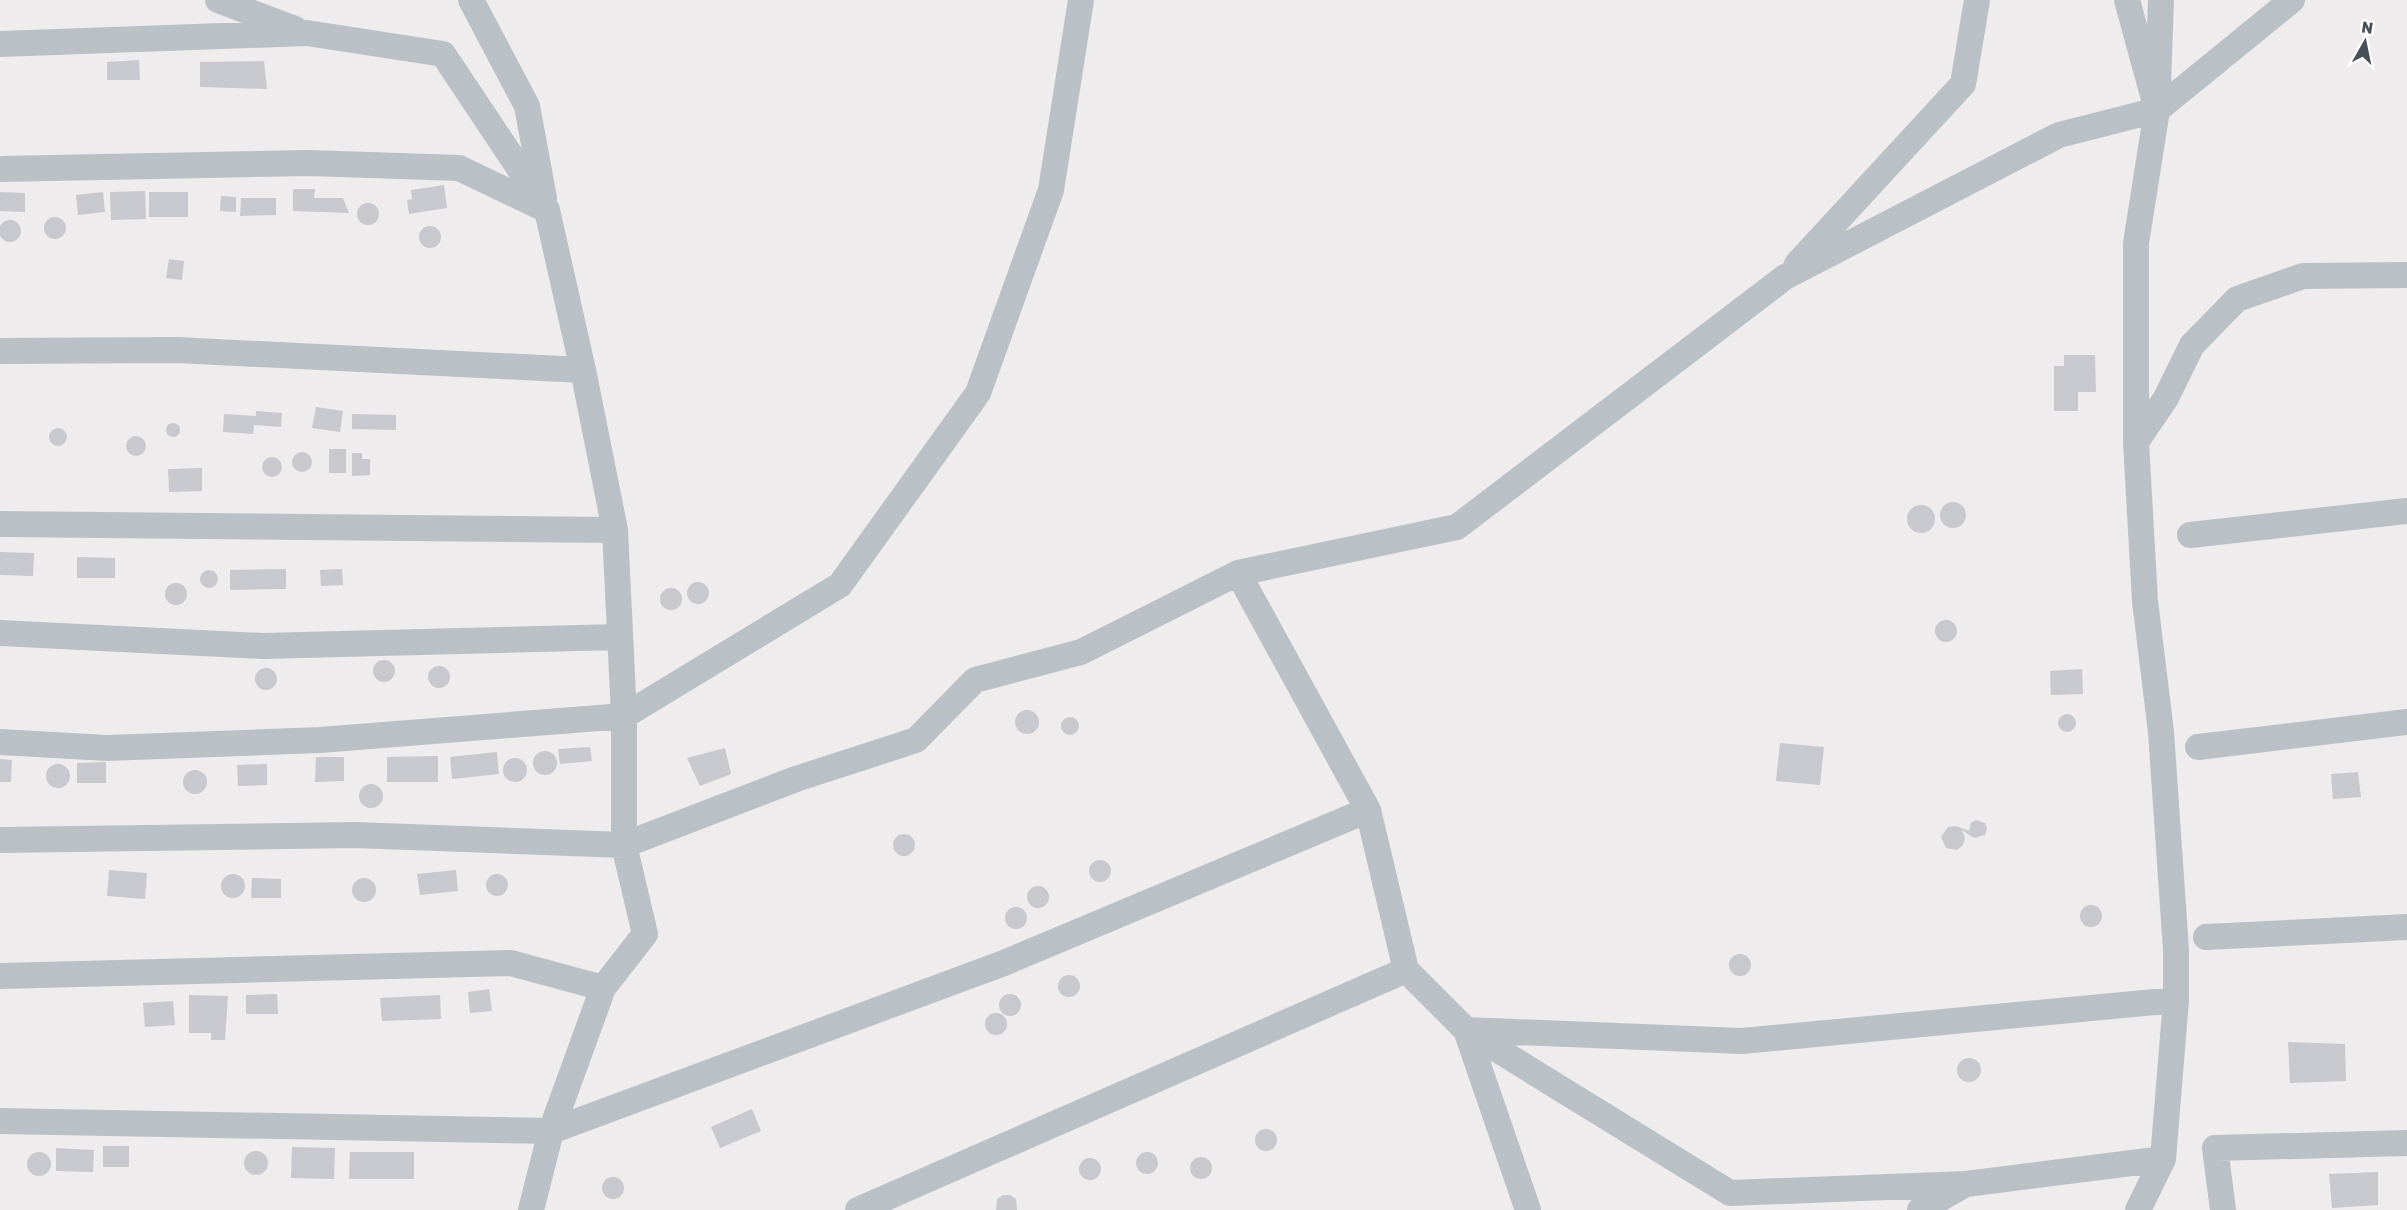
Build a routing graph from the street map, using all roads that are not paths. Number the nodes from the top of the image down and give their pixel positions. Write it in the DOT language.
graph roads {
  1 [pos="218,0"];
  2 [pos="263,0"];
  3 [pos="471,0"];
  4 [pos="1081,0"];
  5 [pos="1977,0"];
  6 [pos="2127,0"];
  7 [pos="2161,0"];
  8 [pos="2292,0"];
  9 [pos="307,33"];
  10 [pos="0,44"];
  11 [pos="2157,110"];
  12 [pos="0,169"];
  13 [pos="547,210"];
  14 [pos="2407,276"];
  15 [pos="1785,277"];
  16 [pos="0,351"];
  17 [pos="583,370"];
  18 [pos="2136,442"];
  19 [pos="2407,511"];
  20 [pos="0,524"];
  21 [pos="615,530"];
  22 [pos="2190,535"];
  23 [pos="1238,573"];
  24 [pos="0,633"];
  25 [pos="619,638"];
  26 [pos="624,716"];
  27 [pos="2407,722"];
  28 [pos="0,742"];
  29 [pos="2198,747"];
  30 [pos="1368,810"];
  31 [pos="0,840"];
  32 [pos="624,845"];
  33 [pos="2407,927"];
  34 [pos="2206,937"];
  35 [pos="1406,970"];
  36 [pos="0,976"];
  37 [pos="603,988"];
  38 [pos="2176,1000"];
  39 [pos="1466,1030"];
  40 [pos="0,1121"];
  41 [pos="551,1131"];
  42 [pos="2407,1143"];
  43 [pos="2163,1159"];
  44 [pos="1966,1184"];
  45 [pos="531,1210"];
  46 [pos="858,1210"];
  47 [pos="1528,1210"];
  48 [pos="1920,1210"];
  49 [pos="2138,1210"];
  50 [pos="2223,1210"];
  1 -- 9 [label="street"];
  2 -- 9 [label="street"];
  3 -- 13 [label="street"];
  4 -- 26 [label="street"];
  5 -- 15 [label="street"];
  6 -- 11 [label="street"];
  7 -- 11 [label="street"];
  8 -- 11 [label="street"];
  9 -- 10 [label="street"];
  9 -- 13 [label="street"];
  11 -- 15 [label="street"];
  11 -- 18 [label="street"];
  12 -- 13 [label="street"];
  13 -- 17 [label="street"];
  14 -- 18 [label="street"];
  15 -- 23 [label="street"];
  16 -- 17 [label="street"];
  17 -- 21 [label="street"];
  18 -- 38 [label="street"];
  19 -- 22 [label="street"];
  20 -- 21 [label="street"];
  21 -- 25 [label="street"];
  23 -- 30 [label="street"];
  23 -- 32 [label="street"];
  24 -- 25 [label="street"];
  25 -- 26 [label="street"];
  26 -- 28 [label="street"];
  26 -- 32 [label="street"];
  27 -- 29 [label="street"];
  30 -- 35 [label="street"];
  30 -- 41 [label="street"];
  31 -- 32 [label="street"];
  32 -- 37 [label="street"];
  33 -- 34 [label="street"];
  35 -- 39 [label="street"];
  35 -- 46 [label="street"];
  36 -- 37 [label="street"];
  37 -- 41 [label="street"];
  38 -- 39 [label="street"];
  38 -- 43 [label="street"];
  39 -- 44 [label="street"];
  39 -- 47 [label="street"];
  40 -- 41 [label="street"];
  41 -- 45 [label="street"];
  42 -- 50 [label="street"];
  43 -- 44 [label="street"];
  43 -- 49 [label="street"];
  44 -- 48 [label="street"];
}
